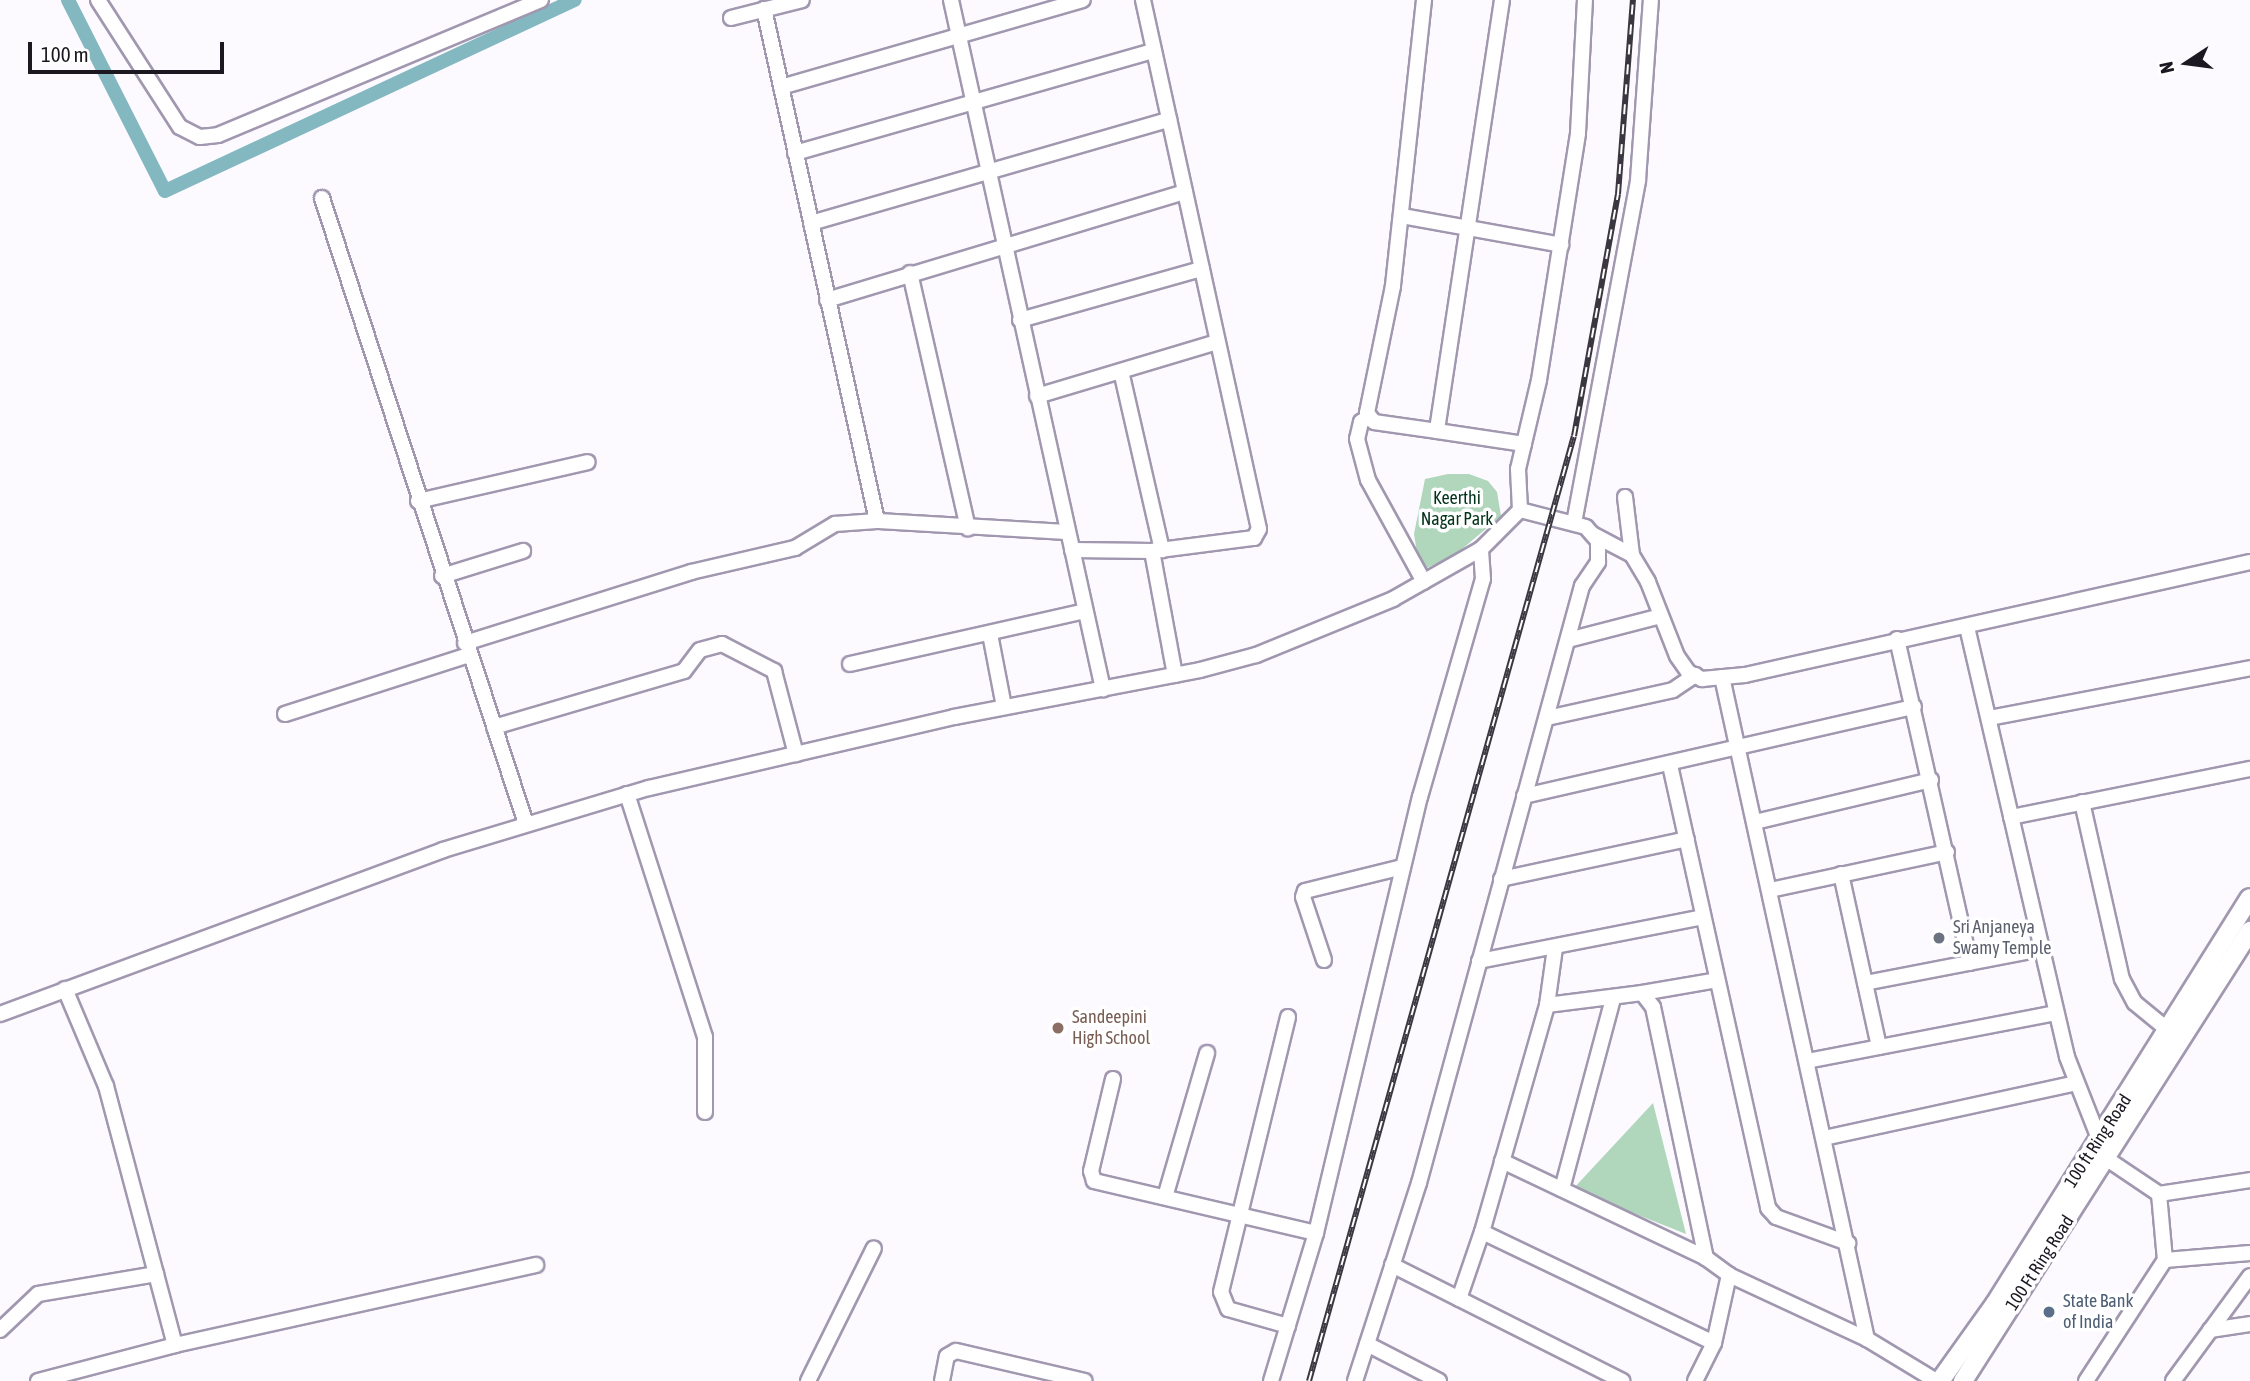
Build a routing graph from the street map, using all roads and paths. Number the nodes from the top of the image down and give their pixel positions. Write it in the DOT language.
graph roads {
  1 [pos="98,0"];
  2 [pos="541,0"];
  3 [pos="802,0"];
  4 [pos="951,0"];
  5 [pos="1083,0"];
  6 [pos="1143,0"];
  7 [pos="1424,0"];
  8 [pos="1502,0"];
  9 [pos="1585,0"];
  10 [pos="1651,0"];
  11 [pos="764,9"];
  12 [pos="731,18"];
  13 [pos="958,35"];
  14 [pos="1154,51"];
  15 [pos="781,87"];
  16 [pos="973,101"];
  17 [pos="1169,120"];
  18 [pos="796,153"];
  19 [pos="988,170"];
  20 [pos="1185,192"];
  21 [pos="322,198"];
  22 [pos="1402,216"];
  23 [pos="811,223"];
  24 [pos="1469,228"];
  25 [pos="1003,243"];
  26 [pos="1561,245"];
  27 [pos="1202,269"];
  28 [pos="911,273"];
  29 [pos="827,300"];
  30 [pos="1020,320"];
  31 [pos="1217,342"];
  32 [pos="1121,371"];
  33 [pos="1037,396"];
  34 [pos="1367,418"];
  35 [pos="1437,431"];
  36 [pos="1524,444"];
  37 [pos="588,462"];
  38 [pos="1625,497"];
  39 [pos="418,501"];
  40 [pos="1520,510"];
  41 [pos="877,521"];
  42 [pos="1574,523"];
  43 [pos="968,528"];
  44 [pos="1068,532"];
  45 [pos="1592,534"];
  46 [pos="1481,549"];
  47 [pos="1072,550"];
  48 [pos="1157,550"];
  49 [pos="523,551"];
  50 [pos="1632,555"];
  51 [pos="2250,562"];
  52 [pos="442,576"];
  53 [pos="1424,582"];
  54 [pos="1085,611"];
  55 [pos="1661,616"];
  56 [pos="1968,627"];
  57 [pos="990,634"];
  58 [pos="1897,639"];
  59 [pos="1568,640"];
  60 [pos="467,649"];
  61 [pos="849,664"];
  62 [pos="2250,668"];
  63 [pos="1175,675"];
  64 [pos="1695,676"];
  65 [pos="1723,677"];
  66 [pos="1102,689"];
  67 [pos="1004,707"];
  68 [pos="1914,707"];
  69 [pos="285,714"];
  70 [pos="1547,718"];
  71 [pos="1989,719"];
  72 [pos="494,727"];
  73 [pos="1740,749"];
  74 [pos="796,754"];
  75 [pos="1670,765"];
  76 [pos="2250,769"];
  77 [pos="1931,780"];
  78 [pos="627,794"];
  79 [pos="1524,796"];
  80 [pos="2082,802"];
  81 [pos="2011,817"];
  82 [pos="1755,822"];
  83 [pos="526,824"];
  84 [pos="1687,839"];
  85 [pos="1947,852"];
  86 [pos="1403,867"];
  87 [pos="1841,874"];
  88 [pos="1501,879"];
  89 [pos="1770,890"];
  90 [pos="2250,898"];
  91 [pos="1703,917"];
  92 [pos="2250,931"];
  93 [pos="1555,948"];
  94 [pos="2042,949"];
  95 [pos="1324,960"];
  96 [pos="1479,961"];
  97 [pos="1970,963"];
  98 [pos="1717,980"];
  99 [pos="1865,983"];
  100 [pos="65,989"];
  101 [pos="1642,993"];
  102 [pos="1613,998"];
  103 [pos="1547,1004"];
  104 [pos="2056,1013"];
  105 [pos="0,1014"];
  106 [pos="1288,1017"];
  107 [pos="2168,1030"];
  108 [pos="1879,1047"];
  109 [pos="1207,1053"];
  110 [pos="1807,1061"];
  111 [pos="1113,1079"];
  112 [pos="2076,1083"];
  113 [pos="705,1112"];
  114 [pos="1824,1138"];
  115 [pos="2099,1138"];
  116 [pos="2107,1159"];
  117 [pos="1502,1161"];
  118 [pos="2250,1180"];
  119 [pos="1562,1189"];
  120 [pos="2159,1194"];
  121 [pos="1165,1197"];
  122 [pos="1239,1215"];
  123 [pos="1482,1232"];
  124 [pos="1316,1233"];
  125 [pos="1848,1243"];
  126 [pos="874,1248"];
  127 [pos="2250,1253"];
  128 [pos="1706,1258"];
  129 [pos="2165,1260"];
  130 [pos="536,1265"];
  131 [pos="1392,1265"];
  132 [pos="156,1274"];
  133 [pos="1729,1275"];
  134 [pos="2250,1276"];
  135 [pos="1459,1299"];
  136 [pos="2250,1324"];
  137 [pos="1288,1326"];
  138 [pos="2210,1330"];
  139 [pos="0,1331"];
  140 [pos="1867,1339"];
  141 [pos="1714,1343"];
  142 [pos="1367,1344"];
  143 [pos="175,1345"];
  144 [pos="1436,1380"];
  145 [pos="38,1381"];
  146 [pos="808,1381"];
  147 [pos="942,1381"];
  148 [pos="1085,1381"];
  149 [pos="1272,1381"];
  150 [pos="1355,1381"];
  151 [pos="1623,1381"];
  152 [pos="1695,1381"];
  153 [pos="1938,1381"];
  154 [pos="1962,1381"];
  155 [pos="2086,1381"];
  156 [pos="2173,1381"];
  1 -- 2 [label="street"];
  3 -- 11 [label="street"];
  4 -- 13 [label="street"];
  5 -- 13 [label="street"];
  6 -- 14 [label="street"];
  7 -- 22 [label="street"];
  8 -- 24 [label="street"];
  9 -- 26 [label="street"];
  10 -- 42 [label="street"];
  11 -- 12 [label="street"];
  11 -- 15 [label="street"];
  13 -- 15 [label="street"];
  13 -- 16 [label="street"];
  14 -- 16 [label="street"];
  14 -- 17 [label="street"];
  15 -- 18 [label="street"];
  16 -- 18 [label="street"];
  16 -- 19 [label="street"];
  17 -- 19 [label="street"];
  17 -- 20 [label="street"];
  18 -- 23 [label="street"];
  19 -- 23 [label="street"];
  19 -- 25 [label="street"];
  20 -- 25 [label="street"];
  20 -- 27 [label="street"];
  21 -- 39 [label="street"];
  22 -- 24 [label="street"];
  22 -- 34 [label="street"];
  23 -- 29 [label="street"];
  24 -- 26 [label="street"];
  24 -- 35 [label="street"];
  25 -- 28 [label="street"];
  25 -- 30 [label="street"];
  26 -- 36 [label="street"];
  27 -- 30 [label="street"];
  27 -- 31 [label="street"];
  28 -- 29 [label="street"];
  28 -- 43 [label="street"];
  29 -- 41 [label="street"];
  30 -- 33 [label="street"];
  31 -- 32 [label="street"];
  31 -- 48 [label="street"];
  32 -- 33 [label="street"];
  32 -- 48 [label="street"];
  33 -- 44 [label="street"];
  34 -- 35 [label="street"];
  34 -- 53 [label="street"];
  35 -- 36 [label="street"];
  36 -- 40 [label="street"];
  37 -- 39 [label="street"];
  38 -- 50 [label="street"];
  39 -- 52 [label="street"];
  40 -- 42 [label="street"];
  40 -- 46 [label="street"];
  41 -- 43 [label="street"];
  41 -- 60 [label="street"];
  42 -- 45 [label="street"];
  43 -- 44 [label="street"];
  44 -- 47 [label="street"];
  45 -- 50 [label="street"];
  45 -- 59 [label="street"];
  46 -- 53 [label="street"];
  46 -- 86 [label="street"];
  47 -- 48 [label="street"];
  47 -- 54 [label="street"];
  48 -- 63 [label="street"];
  49 -- 52 [label="street"];
  50 -- 55 [label="street"];
  51 -- 56 [label="street"];
  52 -- 60 [label="street"];
  53 -- 63 [label="street"];
  54 -- 57 [label="street"];
  54 -- 66 [label="street"];
  55 -- 59 [label="street"];
  55 -- 64 [label="street"];
  56 -- 58 [label="street"];
  56 -- 71 [label="street"];
  57 -- 61 [label="street"];
  57 -- 67 [label="street"];
  58 -- 65 [label="street"];
  58 -- 68 [label="street"];
  59 -- 70 [label="street"];
  60 -- 69 [label="street"];
  60 -- 72 [label="street"];
  62 -- 71 [label="street"];
  63 -- 66 [label="street"];
  64 -- 65 [label="street"];
  64 -- 70 [label="street"];
  65 -- 73 [label="street"];
  66 -- 67 [label="street"];
  67 -- 74 [label="street"];
  68 -- 73 [label="street"];
  68 -- 77 [label="street"];
  70 -- 79 [label="street"];
  71 -- 81 [label="street"];
  72 -- 74 [label="street"];
  72 -- 83 [label="street"];
  73 -- 75 [label="street"];
  73 -- 82 [label="street"];
  74 -- 78 [label="street"];
  75 -- 79 [label="street"];
  75 -- 84 [label="street"];
  76 -- 80 [label="street"];
  77 -- 82 [label="street"];
  77 -- 85 [label="street"];
  78 -- 83 [label="street"];
  78 -- 113 [label="street"];
  79 -- 88 [label="street"];
  80 -- 81 [label="street"];
  80 -- 107 [label="street"];
  81 -- 94 [label="street"];
  82 -- 89 [label="street"];
  83 -- 100 [label="street"];
  84 -- 88 [label="street"];
  84 -- 91 [label="street"];
  85 -- 87 [label="street"];
  85 -- 97 [label="street"];
  86 -- 95 [label="street"];
  86 -- 124 [label="street"];
  87 -- 89 [label="street"];
  87 -- 99 [label="street"];
  88 -- 96 [label="street"];
  89 -- 110 [label="street"];
  90 -- 107 [label="main road, 100 ft Ring Road"];
  91 -- 93 [label="street"];
  91 -- 98 [label="street"];
  92 -- 116 [label="main road, 100 Ft Ring Road"];
  93 -- 96 [label="street"];
  93 -- 103 [label="street"];
  94 -- 97 [label="street"];
  94 -- 104 [label="street"];
  96 -- 131 [label="street"];
  97 -- 99 [label="street"];
  98 -- 101 [label="street"];
  98 -- 125 [label="street"];
  99 -- 108 [label="street"];
  100 -- 105 [label="street"];
  100 -- 132 [label="street"];
  101 -- 102 [label="street"];
  101 -- 128 [label="street"];
  102 -- 103 [label="street"];
  102 -- 119 [label="street"];
  103 -- 117 [label="street"];
  104 -- 108 [label="street"];
  104 -- 112 [label="street"];
  106 -- 122 [label="street"];
  107 -- 115 [label="main road, 100 ft Ring Road"];
  108 -- 110 [label="street"];
  109 -- 121 [label="street"];
  110 -- 114 [label="street"];
  111 -- 121 [label="street"];
  112 -- 114 [label="street"];
  112 -- 115 [label="street"];
  114 -- 125 [label="street"];
  115 -- 116 [label="street"];
  115 -- 153 [label="main road, 100 ft Ring Road"];
  116 -- 120 [label="street"];
  116 -- 154 [label="main road, 100 Ft Ring Road"];
  117 -- 119 [label="street"];
  117 -- 123 [label="street"];
  118 -- 120 [label="street"];
  119 -- 128 [label="street"];
  120 -- 129 [label="street"];
  121 -- 122 [label="street"];
  122 -- 124 [label="street"];
  122 -- 137 [label="street"];
  123 -- 135 [label="street"];
  123 -- 141 [label="street"];
  124 -- 137 [label="street"];
  125 -- 140 [label="street"];
  126 -- 146 [label="street"];
  127 -- 129 [label="street"];
  128 -- 133 [label="street"];
  129 -- 155 [label="street"];
  130 -- 143 [label="street"];
  131 -- 135 [label="street"];
  131 -- 142 [label="street"];
  132 -- 139 [label="street"];
  132 -- 143 [label="street"];
  133 -- 140 [label="street"];
  133 -- 141 [label="street"];
  134 -- 138 [label="street"];
  135 -- 151 [label="street"];
  136 -- 138 [label="street"];
  137 -- 149 [label="street"];
  138 -- 156 [label="street"];
  140 -- 153 [label="street"];
  141 -- 152 [label="street"];
  142 -- 144 [label="street"];
  142 -- 150 [label="street"];
  143 -- 145 [label="street"];
  147 -- 148 [label="street"];
}
